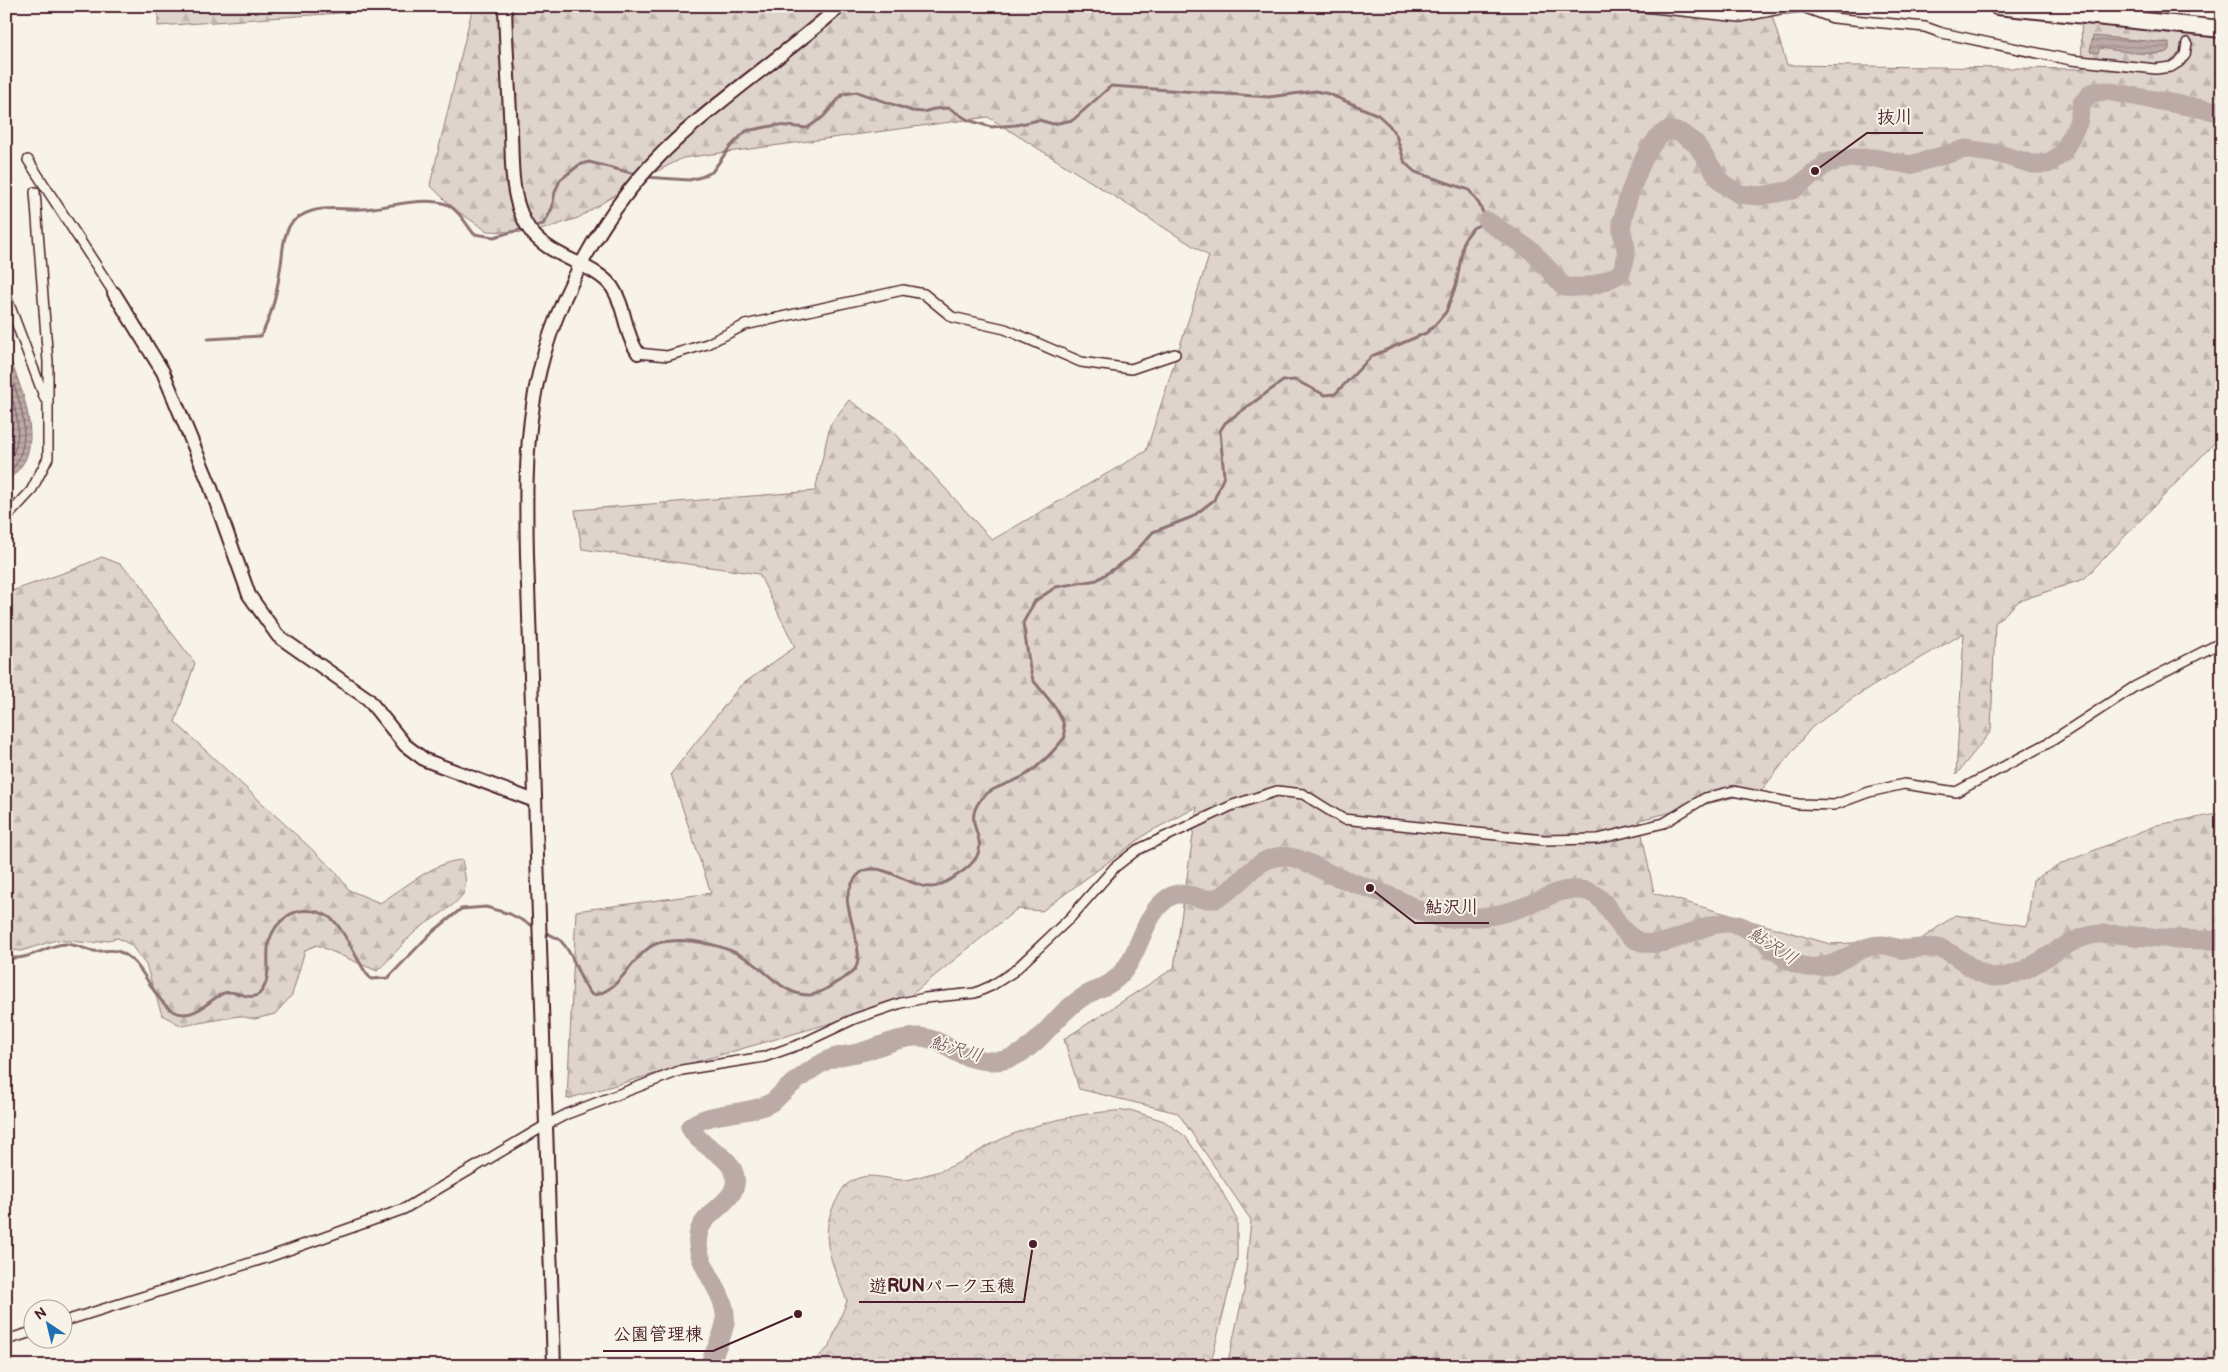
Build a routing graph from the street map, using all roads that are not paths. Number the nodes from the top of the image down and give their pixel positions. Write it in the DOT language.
graph roads {
  1 [pos="505,6"];
  2 [pos="840,6"];
  3 [pos="1634,6"];
  4 [pos="1997,6"];
  5 [pos="2170,6"];
  6 [pos="1684,9"];
  7 [pos="2219,11"];
  8 [pos="2219,29"];
  9 [pos="2188,43"];
  10 [pos="28,160"];
  11 [pos="35,192"];
  12 [pos="580,266"];
  13 [pos="114,293"];
  14 [pos="6,296"];
  15 [pos="638,353"];
  16 [pos="1176,354"];
  17 [pos="46,404"];
  18 [pos="6,518"];
  19 [pos="2222,642"];
  20 [pos="535,801"];
  21 [pos="546,1124"];
  22 [pos="72,1319"];
  23 [pos="22,1335"];
  24 [pos="6,1340"];
  25 [pos="554,1366"];
  1 -- 12 [label="street"];
  2 -- 12 [label="street"];
  3 -- 6 [label="street"];
  4 -- 8 [label="highway"];
  5 -- 7 [label="highway"];
  6 -- 9 [label="street"];
  10 -- 13 [label="street"];
  11 -- 17 [label="street"];
  12 -- 15 [label="street"];
  12 -- 20 [label="street"];
  13 -- 20 [label="street"];
  14 -- 17 [label="street"];
  15 -- 16 [label="street"];
  17 -- 18 [label="street"];
  19 -- 21 [label="street"];
  20 -- 21 [label="street"];
  21 -- 22 [label="street"];
  21 -- 25 [label="street"];
  23 -- 24 [label="street"];
}
